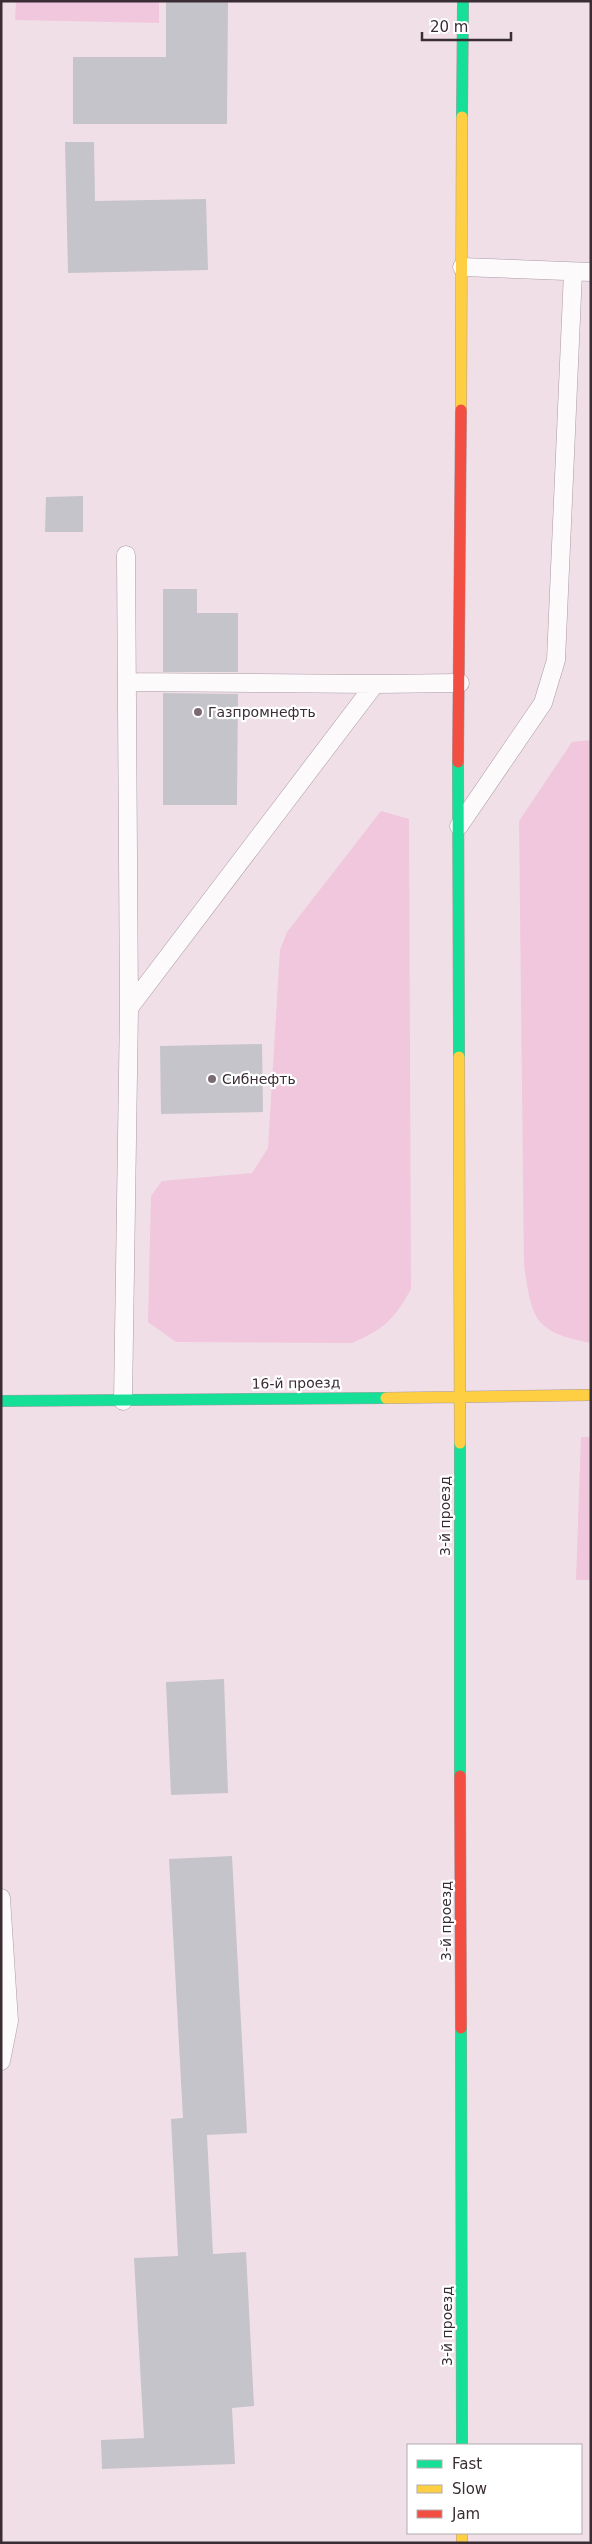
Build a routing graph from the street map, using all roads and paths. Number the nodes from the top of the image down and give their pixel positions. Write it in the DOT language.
graph roads {
  1 [pos="463,1"];
  2 [pos="462,266"];
  3 [pos="573,272"];
  4 [pos="591,272"];
  5 [pos="126,555"];
  6 [pos="127,682"];
  7 [pos="460,683"];
  8 [pos="375,684"];
  9 [pos="458,829"];
  10 [pos="129,1008"];
  11 [pos="591,1395"];
  12 [pos="460,1396"];
  13 [pos="1,1401"];
  14 [pos="123,1401"];
  15 [pos="1,1898"];
  16 [pos="1,2061"];
  17 [pos="462,2444"];
  1 -- 2 [label="street, 3-й проезд"];
  2 -- 3 [label="lane"];
  2 -- 7 [label="street, 3-й проезд"];
  3 -- 4 [label="lane"];
  3 -- 9 [label="lane"];
  5 -- 6 [label="lane"];
  6 -- 8 [label="lane"];
  6 -- 10 [label="lane"];
  7 -- 8 [label="lane"];
  7 -- 9 [label="street, 3-й проезд"];
  8 -- 10 [label="lane"];
  9 -- 12 [label="street, 3-й проезд"];
  10 -- 14 [label="lane"];
  11 -- 12 [label="street, 16-й проезд"];
  12 -- 14 [label="street, 16-й проезд"];
  12 -- 17 [label="street, 3-й проезд"];
  13 -- 14 [label="street, 16-й проезд"];
  15 -- 16 [label="lane"];
}
